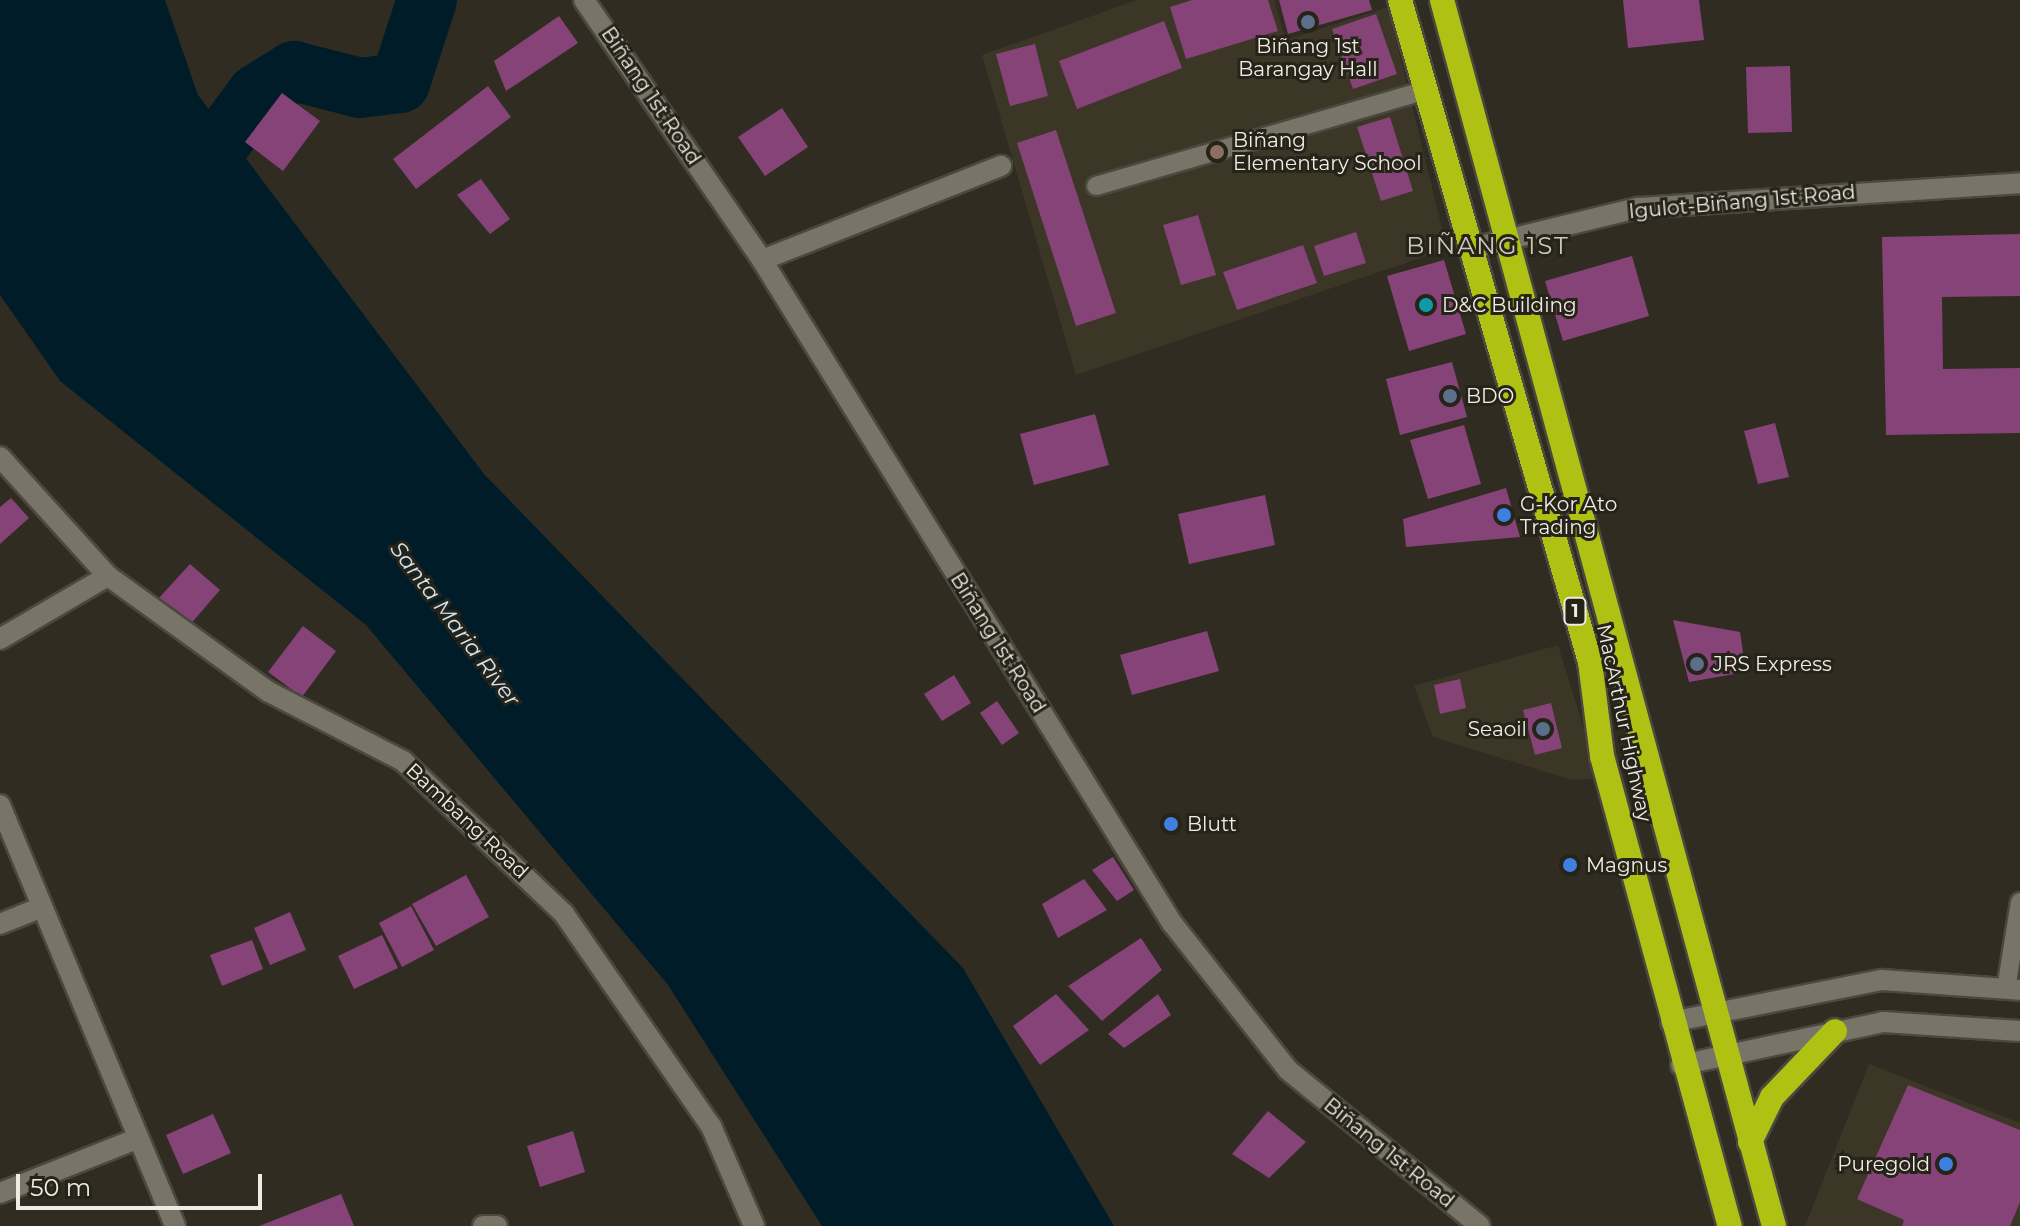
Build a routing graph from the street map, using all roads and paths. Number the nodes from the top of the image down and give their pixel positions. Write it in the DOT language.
graph roads {
  1 [pos="584,0"];
  2 [pos="1400,0"];
  3 [pos="1442,0"];
  4 [pos="1424,91"];
  5 [pos="1001,166"];
  6 [pos="2020,183"];
  7 [pos="1096,186"];
  8 [pos="1507,240"];
  9 [pos="1468,249"];
  10 [pos="762,260"];
  11 [pos="0,457"];
  12 [pos="108,576"];
  13 [pos="0,639"];
  14 [pos="0,805"];
  15 [pos="2020,902"];
  16 [pos="42,907"];
  17 [pos="0,924"];
  18 [pos="2013,990"];
  19 [pos="1716,1007"];
  20 [pos="1671,1022"];
  21 [pos="1835,1031"];
  22 [pos="2020,1031"];
  23 [pos="1726,1051"];
  24 [pos="1681,1065"];
  25 [pos="139,1138"];
  26 [pos="1750,1142"];
  27 [pos="0,1193"];
  28 [pos="175,1226"];
  29 [pos="483,1226"];
  30 [pos="497,1226"];
  31 [pos="754,1226"];
  32 [pos="1480,1226"];
  33 [pos="1730,1226"];
  34 [pos="1774,1226"];
  1 -- 10 [label="street, Biñang 1st Road"];
  2 -- 4 [label="highway, MacArthur Highway / 1"];
  3 -- 8 [label="highway, MacArthur Highway / 1"];
  4 -- 7 [label="lane"];
  4 -- 9 [label="highway, MacArthur Highway / 1"];
  5 -- 10 [label="street"];
  6 -- 8 [label="street, Igulot-Biñang 1st Road"];
  8 -- 9 [label="street, Igulot-Biñang 1st Road"];
  8 -- 19 [label="highway, MacArthur Highway / 1"];
  9 -- 20 [label="highway, MacArthur Highway / 1"];
  10 -- 32 [label="street, Biñang 1st Road"];
  11 -- 12 [label="street, Bambang Road"];
  12 -- 13 [label="street"];
  12 -- 31 [label="street, Bambang Road"];
  14 -- 16 [label="street"];
  15 -- 18 [label="lane"];
  16 -- 17 [label="street"];
  16 -- 25 [label="street"];
  18 -- 19 [label="street"];
  19 -- 20 [label="street"];
  19 -- 23 [label="highway, MacArthur Highway / 1"];
  20 -- 24 [label="highway, MacArthur Highway / 1"];
  21 -- 22 [label="street"];
  21 -- 23 [label="street"];
  21 -- 26 [label="highway"];
  23 -- 24 [label="street"];
  23 -- 26 [label="highway, MacArthur Highway / 1"];
  24 -- 33 [label="highway, MacArthur Highway / 1"];
  25 -- 27 [label="street"];
  25 -- 28 [label="street"];
  26 -- 34 [label="highway, MacArthur Highway / 1"];
  29 -- 30 [label="street"];
}
